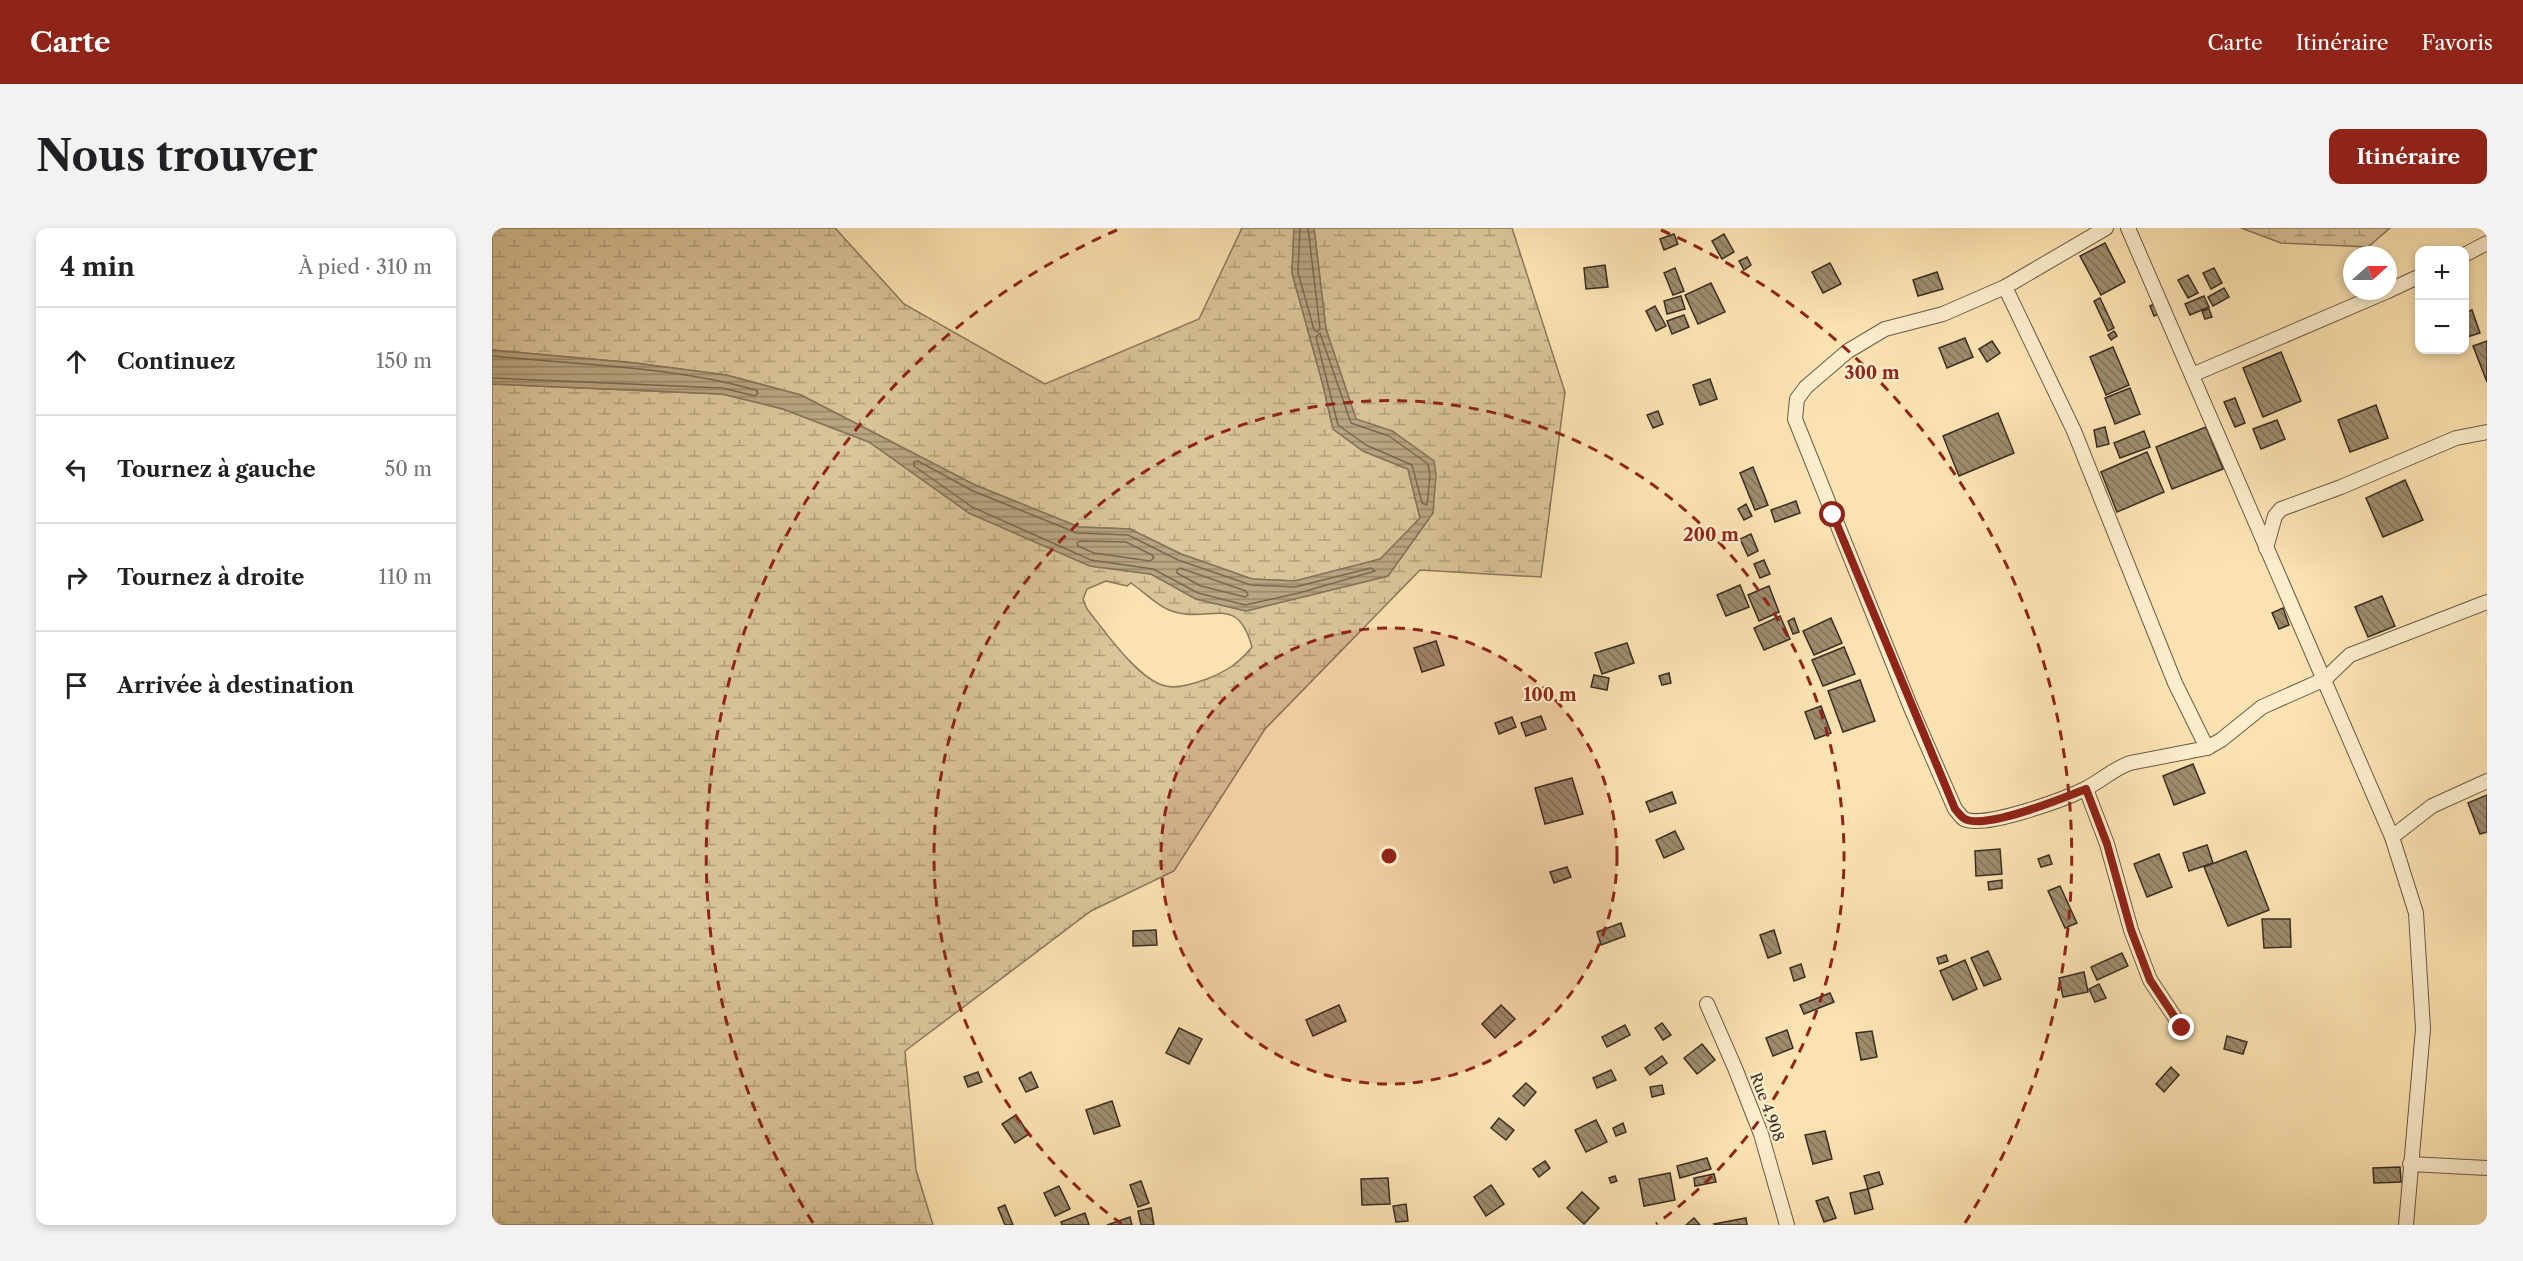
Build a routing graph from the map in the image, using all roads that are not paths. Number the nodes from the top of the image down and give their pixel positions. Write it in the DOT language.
graph roads {
  1 [pos="2106,228"];
  2 [pos="2128,228"];
  3 [pos="2487,243"];
  4 [pos="2469,252"];
  5 [pos="2415,278"];
  6 [pos="2005,287"];
  7 [pos="2397,287"];
  8 [pos="2367,300"];
  9 [pos="2192,375"];
  10 [pos="2487,432"];
  11 [pos="2266,548"];
  12 [pos="2487,602"];
  13 [pos="2325,679"];
  14 [pos="2207,748"];
  15 [pos="2487,781"];
  16 [pos="2086,789"];
  17 [pos="2392,837"];
  18 [pos="1707,1004"];
  19 [pos="2182,1028"];
  20 [pos="2410,1164"];
  21 [pos="2487,1168"];
  22 [pos="1787,1225"];
  23 [pos="2406,1225"];
  1 -- 6 [label="street"];
  2 -- 9 [label="street"];
  3 -- 4 [label="street"];
  5 -- 7 [label="street"];
  6 -- 14 [label="street"];
  6 -- 16 [label="street"];
  8 -- 9 [label="street"];
  9 -- 11 [label="street"];
  10 -- 11 [label="street"];
  11 -- 13 [label="street"];
  12 -- 13 [label="street"];
  13 -- 14 [label="street"];
  13 -- 17 [label="street"];
  14 -- 16 [label="street"];
  15 -- 17 [label="street"];
  16 -- 19 [label="street"];
  17 -- 20 [label="street"];
  18 -- 22 [label="street, Rue 4.908"];
  20 -- 21 [label="street"];
  20 -- 23 [label="street"];
}
